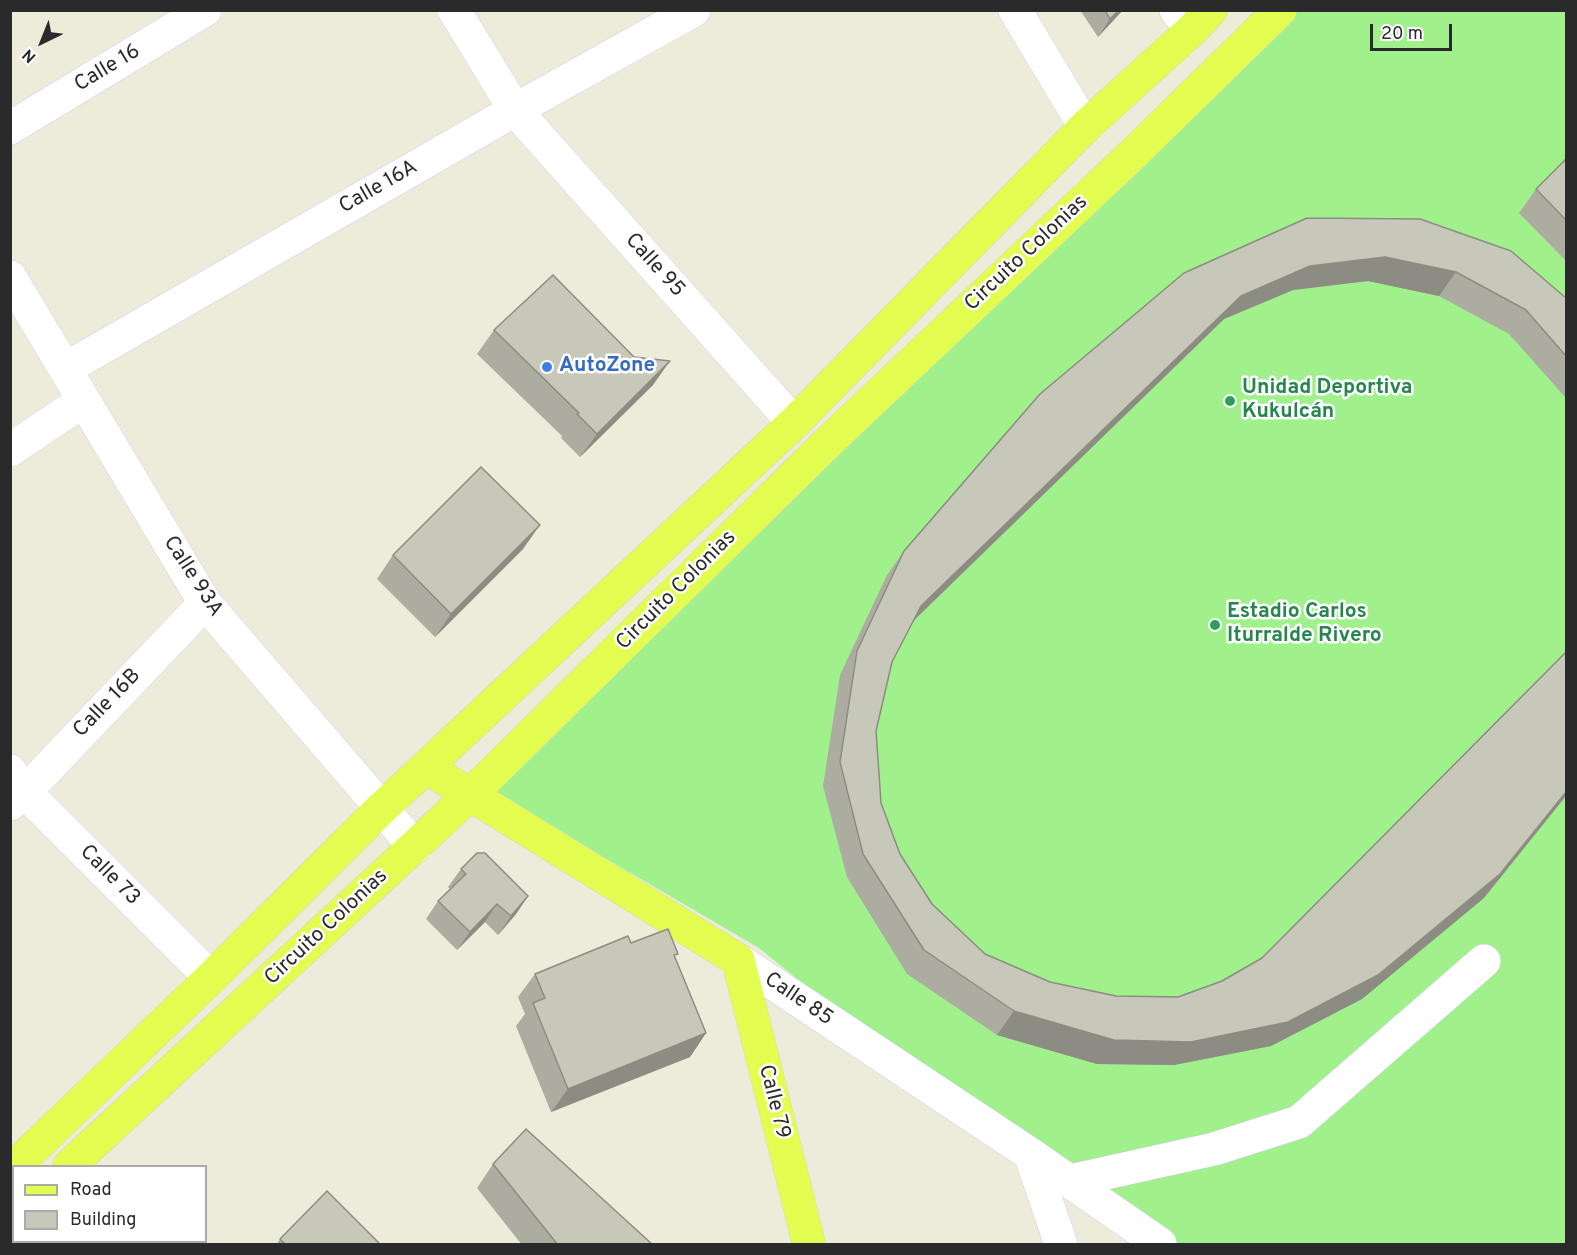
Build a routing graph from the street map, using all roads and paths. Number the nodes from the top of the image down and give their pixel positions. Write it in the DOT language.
graph roads {
  1 [pos="205,10"];
  2 [pos="454,10"];
  3 [pos="694,10"];
  4 [pos="1015,10"];
  5 [pos="1280,10"];
  6 [pos="1193,17"];
  7 [pos="515,110"];
  8 [pos="1085,127"];
  9 [pos="10,128"];
  10 [pos="10,277"];
  11 [pos="65,369"];
  12 [pos="83,401"];
  13 [pos="794,423"];
  14 [pos="10,450"];
  15 [pos="205,603"];
  16 [pos="427,768"];
  17 [pos="15,789"];
  18 [pos="470,795"];
  19 [pos="382,808"];
  20 [pos="415,847"];
  21 [pos="738,960"];
  22 [pos="1484,961"];
  23 [pos="211,978"];
  24 [pos="1030,1154"];
  25 [pos="14,1164"];
  26 [pos="71,1165"];
  27 [pos="1070,1181"];
  28 [pos="809,1245"];
  29 [pos="1060,1245"];
  30 [pos="1160,1245"];
  1 -- 9 [label="street, Calle 16"];
  2 -- 7 [label="street, Calle 95"];
  3 -- 7 [label="street, Calle 16A"];
  4 -- 8 [label="street"];
  5 -- 18 [label="main road, Circuito Colonias"];
  6 -- 8 [label="main road, Circuito Colonias"];
  7 -- 11 [label="street, Calle 16A"];
  7 -- 13 [label="street, Calle 95"];
  8 -- 13 [label="main road, Circuito Colonias"];
  10 -- 11 [label="street, Calle 93A"];
  11 -- 12 [label="street, Calle 93A"];
  12 -- 14 [label="street"];
  12 -- 15 [label="street, Calle 93A"];
  13 -- 16 [label="main road, Circuito Colonias"];
  15 -- 17 [label="street, Calle 16B"];
  15 -- 19 [label="street, Calle 93A"];
  16 -- 18 [label="main road, Calle 85"];
  16 -- 19 [label="main road, Circuito Colonias"];
  17 -- 23 [label="street, Calle 73"];
  18 -- 20 [label="main road, Circuito Colonias"];
  18 -- 21 [label="main road, Calle 85"];
  19 -- 20 [label="street, Calle 93A"];
  19 -- 23 [label="main road, Circuito Colonias"];
  20 -- 26 [label="main road, Circuito Colonias"];
  21 -- 24 [label="street, Calle 85"];
  21 -- 28 [label="main road, Calle 79"];
  22 -- 27 [label="street"];
  23 -- 25 [label="main road, Circuito Colonias"];
  24 -- 27 [label="street, Calle 85"];
  24 -- 29 [label="street"];
  27 -- 30 [label="street, Calle 85"];
}
